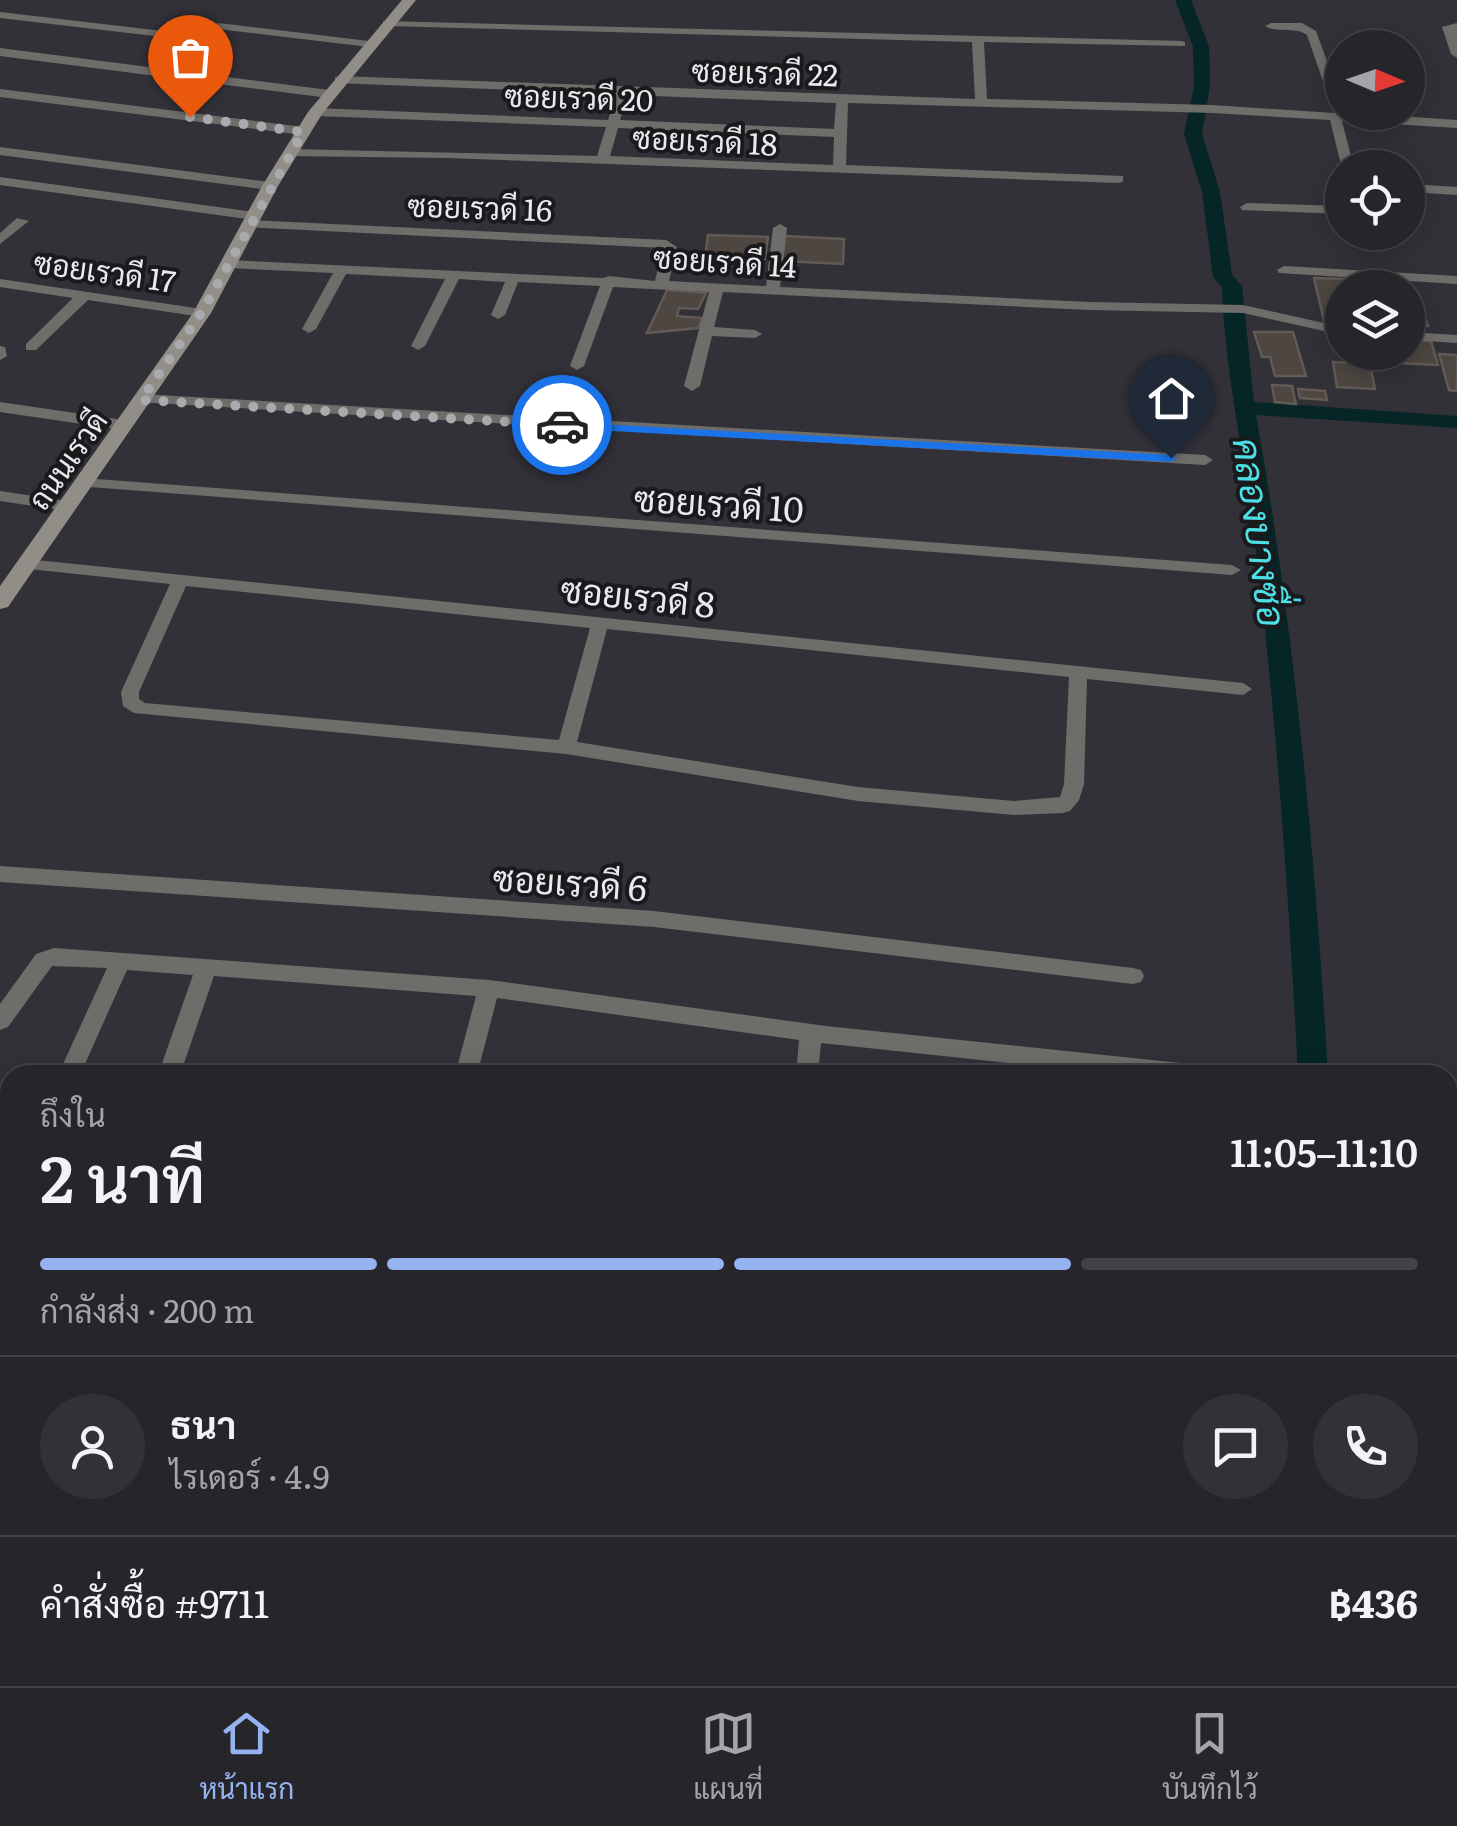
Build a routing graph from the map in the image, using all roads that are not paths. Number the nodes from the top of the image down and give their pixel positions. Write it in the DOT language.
graph roads {
  1 [pos="409,0"];
  2 [pos="0,15"];
  3 [pos="387,23"];
  4 [pos="1271,26"];
  5 [pos="1457,26"];
  6 [pos="978,40"];
  7 [pos="369,44"];
  8 [pos="1182,44"];
  9 [pos="0,52"];
  10 [pos="1457,54"];
  11 [pos="1325,74"];
  12 [pos="334,87"];
  13 [pos="624,90"];
  14 [pos="0,93"];
  15 [pos="842,99"];
  16 [pos="981,104"];
  17 [pos="316,112"];
  18 [pos="1325,115"];
  19 [pos="612,122"];
  20 [pos="1425,122"];
  21 [pos="1457,124"];
  22 [pos="303,132"];
  23 [pos="840,133"];
  24 [pos="0,151"];
  25 [pos="290,153"];
  26 [pos="602,160"];
  27 [pos="839,170"];
  28 [pos="1118,180"];
  29 [pos="0,181"];
  30 [pos="270,186"];
  31 [pos="1425,189"];
  32 [pos="1457,190"];
  33 [pos="1248,207"];
  34 [pos="1325,209"];
  35 [pos="252,220"];
  36 [pos="22,221"];
  37 [pos="780,228"];
  38 [pos="0,240"];
  39 [pos="228,264"];
  40 [pos="342,269"];
  41 [pos="1284,270"];
  42 [pos="456,274"];
  43 [pos="514,276"];
  44 [pos="610,280"];
  45 [pos="1457,280"];
  46 [pos="0,283"];
  47 [pos="662,283"];
  48 [pos="717,288"];
  49 [pos="772,292"];
  50 [pos="84,295"];
  51 [pos="202,312"];
  52 [pos="498,315"];
  53 [pos="1325,327"];
  54 [pos="309,328"];
  55 [pos="708,332"];
  56 [pos="755,334"];
  57 [pos="1425,337"];
  58 [pos="1457,338"];
  59 [pos="418,346"];
  60 [pos="31,347"];
  61 [pos="577,366"];
  62 [pos="692,386"];
  63 [pos="141,400"];
  64 [pos="0,407"];
  65 [pos="124,425"];
  66 [pos="1206,460"];
  67 [pos="82,483"];
  68 [pos="0,496"];
  69 [pos="66,506"];
  70 [pos="26,564"];
  71 [pos="1232,570"];
  72 [pos="180,581"];
  73 [pos="0,602"];
  74 [pos="600,624"];
  75 [pos="1078,673"];
  76 [pos="1242,689"];
  77 [pos="566,747"];
  78 [pos="0,874"];
  79 [pos="121,960"];
  80 [pos="207,966"];
  81 [pos="1134,976"];
  82 [pos="489,988"];
  83 [pos="0,1021"];
  84 [pos="811,1034"];
  85 [pos="74,1065"];
  86 [pos="172,1065"];
  87 [pos="469,1065"];
  88 [pos="808,1065"];
  89 [pos="1112,1065"];
  1 -- 3 [label="street, ถนนเรวดี"];
  2 -- 7 [label="street"];
  3 -- 6 [label="street"];
  3 -- 7 [label="street, ถนนเรวดี"];
  4 -- 11 [label="street"];
  5 -- 10 [label="street"];
  6 -- 8 [label="street"];
  6 -- 16 [label="street"];
  7 -- 12 [label="street, ถนนเรวดี"];
  9 -- 12 [label="street, ซอยเรวดี 22"];
  12 -- 13 [label="street, ซอยเรวดี 22"];
  12 -- 17 [label="street, ถนนเรวดี"];
  13 -- 15 [label="street, ซอยเรวดี 22"];
  13 -- 19 [label="street"];
  14 -- 22 [label="street"];
  15 -- 16 [label="street, ซอยเรวดี 22"];
  15 -- 23 [label="street"];
  16 -- 18 [label="street, ซอยเรวดี 22"];
  17 -- 19 [label="street, ซอยเรวดี 20"];
  17 -- 22 [label="street, ถนนเรวดี"];
  19 -- 23 [label="street, ซอยเรวดี 20"];
  19 -- 26 [label="street"];
  20 -- 21 [label="street, ซอยเรวดี 22"];
  22 -- 25 [label="street, ถนนเรวดี"];
  23 -- 27 [label="street"];
  24 -- 30 [label="street"];
  25 -- 26 [label="street, ซอยเรวดี 18"];
  25 -- 30 [label="street, ถนนเรวดี"];
  26 -- 27 [label="street, ซอยเรวดี 18"];
  27 -- 28 [label="street, ซอยเรวดี 18"];
  29 -- 35 [label="street"];
  30 -- 35 [label="street, ถนนเรวดี"];
  31 -- 32 [label="street"];
  33 -- 34 [label="street"];
  35 -- 39 [label="street, ถนนเรวดี"];
  35 -- 47 [label="street, ซอยเรวดี 16"];
  36 -- 38 [label="street"];
  37 -- 49 [label="street"];
  39 -- 40 [label="street, ซอยเรวดี 14"];
  39 -- 51 [label="street, ถนนเรวดี"];
  40 -- 42 [label="street, ซอยเรวดี 14"];
  40 -- 54 [label="street"];
  41 -- 45 [label="street"];
  42 -- 43 [label="street, ซอยเรวดี 14"];
  42 -- 59 [label="street"];
  43 -- 44 [label="street, ซอยเรวดี 14"];
  43 -- 52 [label="street"];
  44 -- 47 [label="street, ซอยเรวดี 14"];
  44 -- 61 [label="street"];
  46 -- 50 [label="street, ซอยเรวดี 17"];
  47 -- 48 [label="street, ซอยเรวดี 14"];
  48 -- 49 [label="street, ซอยเรวดี 14"];
  48 -- 55 [label="street"];
  49 -- 53 [label="street, ซอยเรวดี 14"];
  50 -- 51 [label="street, ซอยเรวดี 17"];
  50 -- 60 [label="street"];
  51 -- 63 [label="street, ถนนเรวดี"];
  55 -- 56 [label="street"];
  55 -- 62 [label="street"];
  57 -- 58 [label="street"];
  63 -- 65 [label="street, ถนนเรวดี"];
  63 -- 66 [label="street"];
  64 -- 65 [label="street"];
  65 -- 67 [label="street, ถนนเรวดี"];
  67 -- 69 [label="street, ถนนเรวดี"];
  67 -- 71 [label="street, ซอยเรวดี 10"];
  68 -- 69 [label="street"];
  69 -- 70 [label="street, ถนนเรวดี"];
  70 -- 72 [label="street, ซอยเรวดี 8"];
  70 -- 73 [label="street, ถนนเรวดี"];
  72 -- 74 [label="street, ซอยเรวดี 8"];
  72 -- 77 [label="street"];
  74 -- 75 [label="street, ซอยเรวดี 8"];
  74 -- 77 [label="street"];
  75 -- 76 [label="street, ซอยเรวดี 8"];
  75 -- 77 [label="street"];
  78 -- 81 [label="street, ซอยเรวดี 6"];
  79 -- 80 [label="street"];
  79 -- 83 [label="street"];
  79 -- 85 [label="street"];
  80 -- 82 [label="street"];
  80 -- 86 [label="street"];
  82 -- 84 [label="street"];
  82 -- 87 [label="street"];
  84 -- 88 [label="street"];
  84 -- 89 [label="street"];
}
